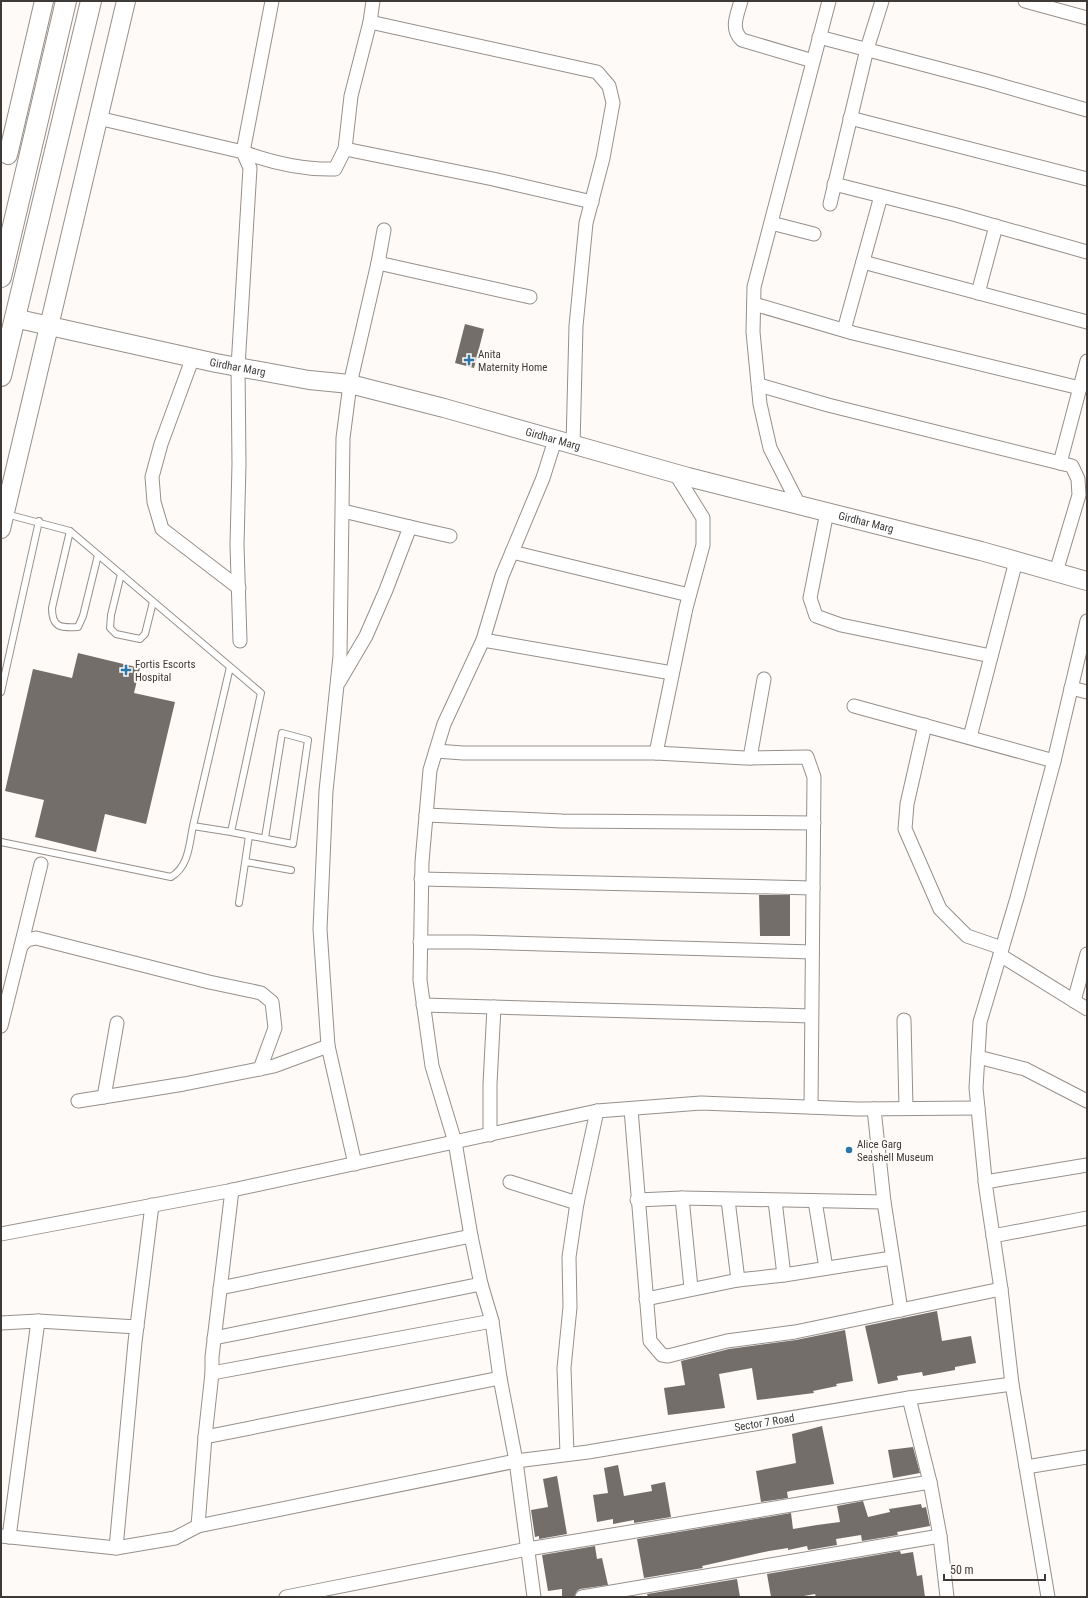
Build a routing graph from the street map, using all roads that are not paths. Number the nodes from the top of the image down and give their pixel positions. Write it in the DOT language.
graph roads {
  1 [pos="44,1"];
  2 [pos="66,1"];
  3 [pos="91,1"];
  4 [pos="126,1"];
  5 [pos="272,1"];
  6 [pos="373,1"];
  7 [pos="741,1"];
  8 [pos="829,1"];
  9 [pos="882,1"];
  10 [pos="1025,1"];
  11 [pos="1087,18"];
  12 [pos="370,22"];
  13 [pos="819,37"];
  14 [pos="867,50"];
  15 [pos="813,61"];
  16 [pos="1087,110"];
  17 [pos="98,118"];
  18 [pos="850,118"];
  19 [pos="7,135"];
  20 [pos="345,149"];
  21 [pos="30,150"];
  22 [pos="243,152"];
  23 [pos="4,154"];
  24 [pos="54,156"];
  25 [pos="1087,179"];
  26 [pos="834,184"];
  27 [pos="881,196"];
  28 [pos="592,202"];
  29 [pos="830,204"];
  30 [pos="771,223"];
  31 [pos="996,226"];
  32 [pos="384,230"];
  33 [pos="814,234"];
  34 [pos="1087,252"];
  35 [pos="863,262"];
  36 [pos="378,263"];
  37 [pos="1,277"];
  38 [pos="978,293"];
  39 [pos="530,297"];
  40 [pos="754,304"];
  41 [pos="14,318"];
  42 [pos="1087,322"];
  43 [pos="48,325"];
  44 [pos="844,330"];
  45 [pos="193,357"];
  46 [pos="1087,361"];
  47 [pos="238,367"];
  48 [pos="1,376"];
  49 [pos="350,384"];
  50 [pos="759,385"];
  51 [pos="1080,388"];
  52 [pos="555,440"];
  53 [pos="573,445"];
  54 [pos="1060,463"];
  55 [pos="681,475"];
  56 [pos="790,502"];
  57 [pos="343,511"];
  58 [pos="827,512"];
  59 [pos="3,521"];
  60 [pos="39,521"];
  61 [pos="410,527"];
  62 [pos="70,531"];
  63 [pos="450,536"];
  64 [pos="512,552"];
  65 [pos="98,554"];
  66 [pos="1016,561"];
  67 [pos="1056,572"];
  68 [pos="121,574"];
  69 [pos="1087,581"];
  70 [pos="238,588"];
  71 [pos="689,595"];
  72 [pos="153,602"];
  73 [pos="1087,621"];
  74 [pos="483,640"];
  75 [pos="240,641"];
  76 [pos="991,656"];
  77 [pos="230,667"];
  78 [pos="672,673"];
  79 [pos="764,679"];
  80 [pos="337,685"];
  81 [pos="1071,688"];
  82 [pos="1,692"];
  83 [pos="1087,692"];
  84 [pos="854,706"];
  85 [pos="925,725"];
  86 [pos="970,737"];
  87 [pos="436,751"];
  88 [pos="656,753"];
  89 [pos="750,758"];
  90 [pos="1054,761"];
  91 [pos="426,814"];
  92 [pos="814,824"];
  93 [pos="193,826"];
  94 [pos="231,832"];
  95 [pos="249,836"];
  96 [pos="265,838"];
  97 [pos="1,842"];
  98 [pos="246,862"];
  99 [pos="41,864"];
  100 [pos="291,870"];
  101 [pos="421,878"];
  102 [pos="813,888"];
  103 [pos="239,903"];
  104 [pos="420,942"];
  105 [pos="21,946"];
  106 [pos="1001,951"];
  107 [pos="812,952"];
  108 [pos="1087,954"];
  109 [pos="1074,1001"];
  110 [pos="423,1005"];
  111 [pos="494,1007"];
  112 [pos="1087,1009"];
  113 [pos="811,1016"];
  114 [pos="904,1020"];
  115 [pos="117,1023"];
  116 [pos="1,1026"];
  117 [pos="328,1046"];
  118 [pos="978,1057"];
  119 [pos="260,1069"];
  120 [pos="104,1097"];
  121 [pos="78,1101"];
  122 [pos="1087,1101"];
  123 [pos="811,1107"];
  124 [pos="906,1108"];
  125 [pos="978,1108"];
  126 [pos="630,1109"];
  127 [pos="874,1109"];
  128 [pos="597,1111"];
  129 [pos="490,1135"];
  130 [pos="455,1142"];
  131 [pos="355,1164"];
  132 [pos="1087,1165"];
  133 [pos="510,1182"];
  134 [pos="985,1182"];
  135 [pos="232,1190"];
  136 [pos="682,1198"];
  137 [pos="637,1200"];
  138 [pos="728,1200"];
  139 [pos="775,1200"];
  140 [pos="815,1200"];
  141 [pos="884,1202"];
  142 [pos="577,1203"];
  143 [pos="152,1205"];
  144 [pos="1087,1218"];
  145 [pos="1,1234"];
  146 [pos="471,1236"];
  147 [pos="993,1236"];
  148 [pos="892,1258"];
  149 [pos="826,1268"];
  150 [pos="784,1275"];
  151 [pos="738,1280"];
  152 [pos="481,1284"];
  153 [pos="220,1288"];
  154 [pos="691,1288"];
  155 [pos="1001,1289"];
  156 [pos="646,1299"];
  157 [pos="901,1310"];
  158 [pos="38,1321"];
  159 [pos="492,1321"];
  160 [pos="1,1323"];
  161 [pos="137,1327"];
  162 [pos="214,1338"];
  163 [pos="212,1374"];
  164 [pos="500,1378"];
  165 [pos="1012,1384"];
  166 [pos="909,1398"];
  167 [pos="205,1437"];
  168 [pos="567,1454"];
  169 [pos="1087,1457"];
  170 [pos="516,1461"];
  171 [pos="1026,1467"];
  172 [pos="930,1482"];
  173 [pos="198,1526"];
  174 [pos="940,1536"];
  175 [pos="5,1537"];
  176 [pos="116,1548"];
  177 [pos="528,1549"];
  178 [pos="286,1597"];
  179 [pos="534,1597"];
  180 [pos="582,1597"];
  181 [pos="947,1597"];
  182 [pos="1048,1597"];
  1 -- 19 [label="street"];
  2 -- 21 [label="main road"];
  3 -- 24 [label="main road"];
  4 -- 17 [label="street"];
  5 -- 22 [label="street"];
  6 -- 12 [label="street"];
  7 -- 15 [label="street"];
  8 -- 13 [label="street"];
  9 -- 14 [label="street"];
  10 -- 11 [label="street"];
  12 -- 20 [label="street"];
  12 -- 28 [label="street"];
  13 -- 14 [label="street"];
  13 -- 15 [label="street"];
  14 -- 16 [label="street"];
  14 -- 18 [label="street"];
  15 -- 30 [label="street"];
  17 -- 22 [label="street"];
  17 -- 43 [label="street"];
  18 -- 25 [label="street"];
  18 -- 26 [label="street"];
  19 -- 21 [label="street"];
  19 -- 23 [label="street"];
  20 -- 22 [label="street"];
  20 -- 28 [label="street"];
  21 -- 23 [label="street"];
  21 -- 24 [label="street"];
  21 -- 37 [label="main road"];
  22 -- 47 [label="street"];
  24 -- 41 [label="main road"];
  26 -- 27 [label="street"];
  26 -- 29 [label="street"];
  27 -- 31 [label="street"];
  27 -- 35 [label="street"];
  28 -- 53 [label="street"];
  30 -- 33 [label="street"];
  30 -- 40 [label="street"];
  31 -- 34 [label="street"];
  31 -- 38 [label="street"];
  32 -- 36 [label="street"];
  35 -- 38 [label="street"];
  35 -- 44 [label="street"];
  36 -- 39 [label="street"];
  36 -- 49 [label="street"];
  38 -- 42 [label="street"];
  40 -- 44 [label="street"];
  40 -- 50 [label="street"];
  41 -- 43 [label="street, Girdhar Marg"];
  41 -- 48 [label="main road"];
  43 -- 45 [label="street, Girdhar Marg"];
  43 -- 59 [label="street"];
  44 -- 51 [label="street"];
  45 -- 47 [label="street, Girdhar Marg"];
  45 -- 70 [label="street"];
  46 -- 51 [label="street"];
  47 -- 49 [label="street, Girdhar Marg"];
  47 -- 70 [label="street"];
  49 -- 52 [label="street, Girdhar Marg"];
  49 -- 57 [label="street"];
  50 -- 54 [label="street"];
  50 -- 56 [label="street"];
  51 -- 54 [label="street"];
  52 -- 53 [label="street, Girdhar Marg"];
  52 -- 64 [label="street"];
  53 -- 55 [label="street, Girdhar Marg"];
  54 -- 67 [label="street"];
  55 -- 56 [label="street, Girdhar Marg"];
  55 -- 71 [label="street"];
  56 -- 58 [label="street, Girdhar Marg"];
  57 -- 61 [label="street"];
  57 -- 80 [label="street"];
  58 -- 66 [label="street, Girdhar Marg"];
  58 -- 76 [label="street"];
  59 -- 60 [label="lane"];
  60 -- 62 [label="lane"];
  60 -- 82 [label="lane"];
  61 -- 63 [label="street"];
  61 -- 80 [label="street"];
  62 -- 65 [label="lane"];
  62 -- 65 [label="lane"];
  64 -- 71 [label="street"];
  64 -- 74 [label="street"];
  65 -- 68 [label="lane"];
  66 -- 67 [label="street, Girdhar Marg"];
  66 -- 76 [label="street"];
  67 -- 69 [label="street, Girdhar Marg"];
  68 -- 72 [label="lane"];
  68 -- 72 [label="lane"];
  70 -- 75 [label="street"];
  71 -- 78 [label="street"];
  72 -- 77 [label="lane"];
  73 -- 81 [label="street"];
  74 -- 78 [label="street"];
  74 -- 87 [label="street"];
  76 -- 86 [label="street"];
  77 -- 93 [label="lane"];
  77 -- 94 [label="lane"];
  78 -- 88 [label="street"];
  79 -- 89 [label="street"];
  80 -- 117 [label="street"];
  81 -- 83 [label="street"];
  81 -- 90 [label="street"];
  84 -- 85 [label="street"];
  85 -- 86 [label="street"];
  85 -- 106 [label="street"];
  86 -- 90 [label="street"];
  87 -- 88 [label="street"];
  87 -- 91 [label="street"];
  88 -- 89 [label="street"];
  89 -- 92 [label="street"];
  90 -- 106 [label="street"];
  91 -- 92 [label="street"];
  91 -- 101 [label="street"];
  92 -- 102 [label="street"];
  93 -- 94 [label="lane"];
  93 -- 97 [label="lane"];
  94 -- 95 [label="lane"];
  95 -- 96 [label="lane"];
  95 -- 98 [label="lane"];
  96 -- 96 [label="lane"];
  98 -- 100 [label="lane"];
  98 -- 103 [label="lane"];
  99 -- 105 [label="street"];
  101 -- 102 [label="street"];
  101 -- 104 [label="street"];
  102 -- 107 [label="street"];
  104 -- 107 [label="street"];
  104 -- 110 [label="street"];
  105 -- 116 [label="street"];
  105 -- 119 [label="street"];
  106 -- 109 [label="street"];
  106 -- 118 [label="street"];
  107 -- 113 [label="street"];
  108 -- 109 [label="street"];
  109 -- 112 [label="street"];
  110 -- 111 [label="street"];
  110 -- 130 [label="street"];
  111 -- 113 [label="street"];
  111 -- 129 [label="street"];
  113 -- 123 [label="street"];
  114 -- 124 [label="street"];
  115 -- 120 [label="street"];
  117 -- 119 [label="street"];
  117 -- 131 [label="street"];
  118 -- 122 [label="street"];
  118 -- 125 [label="street"];
  119 -- 120 [label="street"];
  120 -- 121 [label="street"];
  123 -- 126 [label="street"];
  123 -- 127 [label="street"];
  124 -- 125 [label="street"];
  124 -- 127 [label="street"];
  125 -- 134 [label="street"];
  126 -- 128 [label="street"];
  126 -- 137 [label="street"];
  127 -- 141 [label="street"];
  128 -- 129 [label="street"];
  128 -- 142 [label="street"];
  129 -- 130 [label="street"];
  130 -- 131 [label="street"];
  130 -- 146 [label="street"];
  131 -- 135 [label="street"];
  132 -- 134 [label="street"];
  133 -- 142 [label="street"];
  134 -- 147 [label="street"];
  135 -- 143 [label="street"];
  135 -- 153 [label="street"];
  136 -- 137 [label="street"];
  136 -- 138 [label="street"];
  136 -- 154 [label="street"];
  137 -- 156 [label="street"];
  138 -- 139 [label="street"];
  138 -- 151 [label="street"];
  139 -- 140 [label="street"];
  139 -- 150 [label="street"];
  140 -- 141 [label="street"];
  140 -- 149 [label="street"];
  141 -- 148 [label="street"];
  142 -- 168 [label="street"];
  143 -- 145 [label="street"];
  143 -- 161 [label="street"];
  144 -- 147 [label="street"];
  146 -- 152 [label="street"];
  146 -- 153 [label="street"];
  147 -- 155 [label="street"];
  148 -- 149 [label="street"];
  148 -- 157 [label="street"];
  149 -- 150 [label="street"];
  150 -- 151 [label="street"];
  151 -- 154 [label="street"];
  152 -- 159 [label="street"];
  152 -- 162 [label="street"];
  153 -- 162 [label="street"];
  154 -- 156 [label="street"];
  155 -- 157 [label="street"];
  155 -- 165 [label="street"];
  156 -- 157 [label="street"];
  158 -- 160 [label="street"];
  158 -- 161 [label="street"];
  158 -- 175 [label="street"];
  159 -- 163 [label="street"];
  159 -- 164 [label="street"];
  161 -- 176 [label="street"];
  162 -- 163 [label="street"];
  163 -- 167 [label="street"];
  164 -- 167 [label="street"];
  164 -- 170 [label="street"];
  165 -- 166 [label="street, Sector 7 Road"];
  165 -- 171 [label="street"];
  166 -- 168 [label="street, Sector 7 Road"];
  166 -- 172 [label="street"];
  167 -- 173 [label="street"];
  168 -- 170 [label="street, Sector 7 Road"];
  169 -- 171 [label="street"];
  170 -- 173 [label="street, Sector 7 Road"];
  170 -- 177 [label="street"];
  171 -- 182 [label="street"];
  172 -- 174 [label="street"];
  172 -- 177 [label="street"];
  173 -- 176 [label="street, Sector 7 Road"];
  174 -- 180 [label="street"];
  174 -- 181 [label="street"];
  175 -- 176 [label="street, Sector 7 Road"];
  177 -- 178 [label="street"];
  177 -- 179 [label="street"];
}
